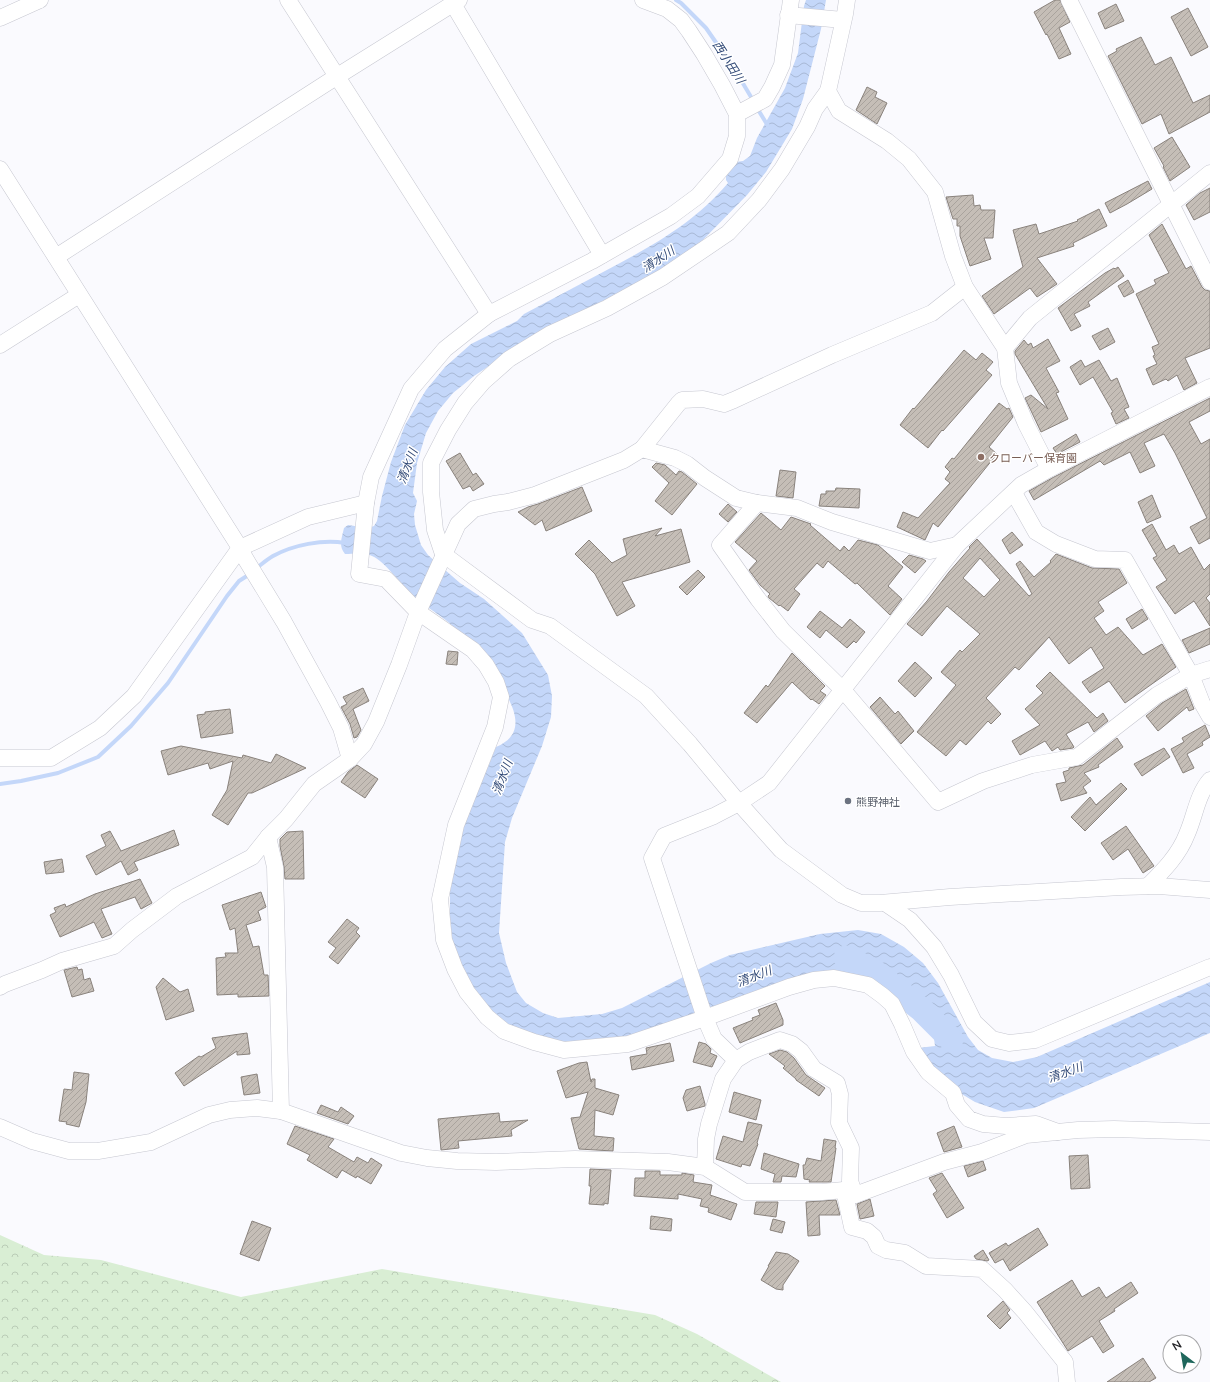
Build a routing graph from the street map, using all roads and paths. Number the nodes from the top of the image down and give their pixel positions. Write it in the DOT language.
graph roads {
  1 [pos="40,0"];
  2 [pos="288,0"];
  3 [pos="643,0"];
  4 [pos="847,0"];
  5 [pos="1069,0"];
  6 [pos="456,2"];
  7 [pos="790,8"];
  8 [pos="0,18"];
  9 [pos="843,20"];
  10 [pos="336,78"];
  11 [pos="828,91"];
  12 [pos="737,114"];
  13 [pos="0,169"];
  14 [pos="1210,173"];
  15 [pos="1172,204"];
  16 [pos="602,255"];
  17 [pos="56,257"];
  18 [pos="1210,282"];
  19 [pos="965,287"];
  20 [pos="79,294"];
  21 [pos="488,314"];
  22 [pos="0,345"];
  23 [pos="1005,348"];
  24 [pos="1210,388"];
  25 [pos="642,449"];
  26 [pos="1049,469"];
  27 [pos="1014,492"];
  28 [pos="366,503"];
  29 [pos="757,503"];
  30 [pos="957,545"];
  31 [pos="242,553"];
  32 [pos="443,554"];
  33 [pos="418,612"];
  34 [pos="1210,669"];
  35 [pos="1191,675"];
  36 [pos="843,690"];
  37 [pos="1210,717"];
  38 [pos="0,758"];
  39 [pos="350,759"];
  40 [pos="1210,780"];
  41 [pos="739,803"];
  42 [pos="268,837"];
  43 [pos="1148,886"];
  44 [pos="1210,890"];
  45 [pos="885,903"];
  46 [pos="1210,967"];
  47 [pos="0,988"];
  48 [pos="705,1018"];
  49 [pos="736,1060"];
  50 [pos="281,1111"];
  51 [pos="0,1127"];
  52 [pos="1058,1132"];
  53 [pos="1210,1132"];
  54 [pos="705,1167"];
  55 [pos="849,1193"];
  56 [pos="1067,1382"];
  1 -- 8 [label="street"];
  2 -- 10 [label="street"];
  3 -- 12 [label="street"];
  4 -- 9 [label="street"];
  5 -- 15 [label="street"];
  6 -- 10 [label="street"];
  6 -- 16 [label="street"];
  7 -- 9 [label="street"];
  7 -- 12 [label="street"];
  9 -- 11 [label="street"];
  10 -- 17 [label="street"];
  10 -- 21 [label="street"];
  11 -- 19 [label="street"];
  11 -- 32 [label="street"];
  12 -- 16 [label="street"];
  13 -- 17 [label="street"];
  14 -- 15 [label="street"];
  15 -- 18 [label="street"];
  15 -- 23 [label="street"];
  16 -- 21 [label="street"];
  17 -- 20 [label="street"];
  19 -- 23 [label="street"];
  19 -- 25 [label="street"];
  20 -- 22 [label="street"];
  20 -- 31 [label="street"];
  21 -- 28 [label="street"];
  23 -- 26 [label="street"];
  24 -- 26 [label="street"];
  25 -- 29 [label="street"];
  25 -- 32 [label="street"];
  26 -- 27 [label="street"];
  27 -- 30 [label="street"];
  27 -- 35 [label="street"];
  28 -- 31 [label="street"];
  28 -- 33 [label="street"];
  29 -- 30 [label="street"];
  29 -- 36 [label="street"];
  30 -- 36 [label="street"];
  31 -- 38 [label="street"];
  31 -- 39 [label="street"];
  32 -- 33 [label="street"];
  32 -- 41 [label="street"];
  33 -- 39 [label="street"];
  33 -- 48 [label="street"];
  34 -- 35 [label="street"];
  35 -- 36 [label="street"];
  35 -- 37 [label="street"];
  36 -- 41 [label="street"];
  39 -- 42 [label="street"];
  40 -- 43 [label="street"];
  41 -- 45 [label="street"];
  41 -- 48 [label="street"];
  42 -- 47 [label="street"];
  42 -- 50 [label="street"];
  43 -- 44 [label="street"];
  43 -- 45 [label="street"];
  45 -- 46 [label="street"];
  48 -- 49 [label="street"];
  48 -- 52 [label="street"];
  49 -- 54 [label="street"];
  49 -- 55 [label="street"];
  50 -- 51 [label="street"];
  50 -- 54 [label="street"];
  52 -- 53 [label="street"];
  52 -- 55 [label="street"];
  54 -- 55 [label="street"];
  55 -- 56 [label="street"];
}
